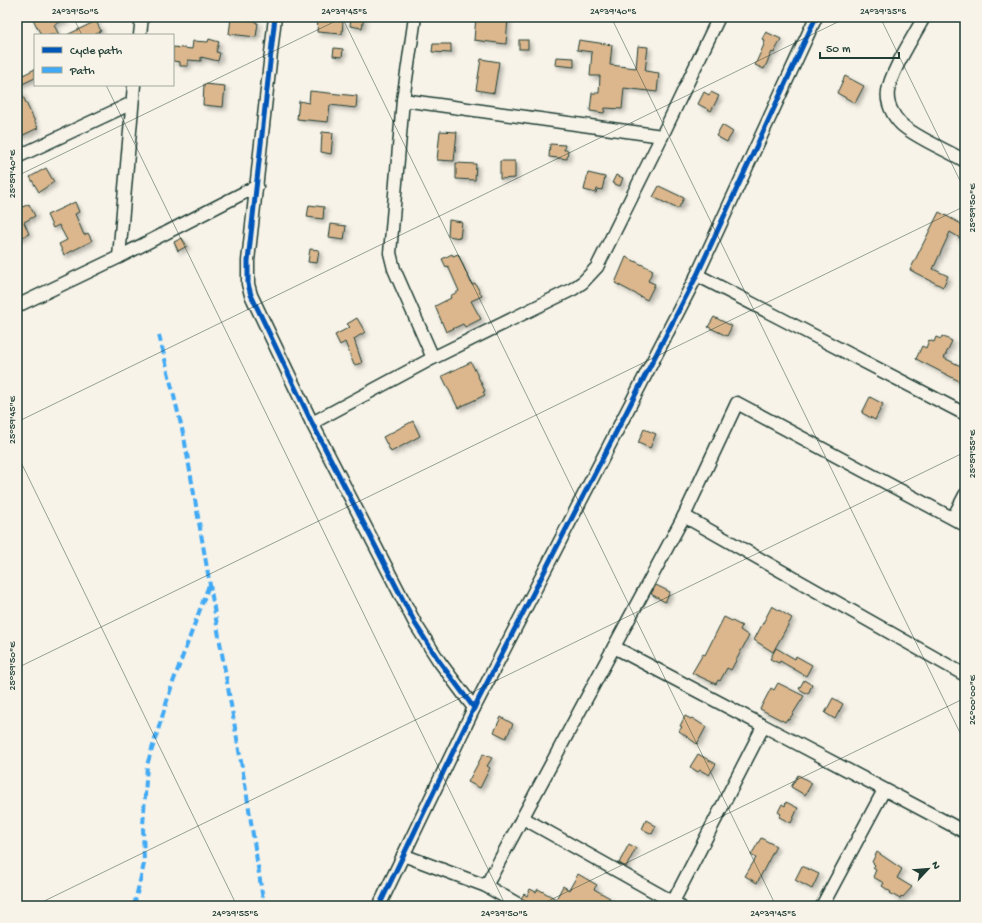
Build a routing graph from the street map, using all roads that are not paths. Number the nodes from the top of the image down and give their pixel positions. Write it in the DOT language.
graph roads {
  1 [pos="142,17"];
  2 [pos="275,17"];
  3 [pos="415,17"];
  4 [pos="719,17"];
  5 [pos="816,17"];
  6 [pos="924,17"];
  7 [pos="140,34"];
  8 [pos="134,86"];
  9 [pos="403,100"];
  10 [pos="132,103"];
  11 [pos="662,136"];
  12 [pos="17,157"];
  13 [pos="965,161"];
  14 [pos="257,186"];
  15 [pos="119,257"];
  16 [pos="697,275"];
  17 [pos="17,306"];
  18 [pos="433,358"];
  19 [pos="965,414"];
  20 [pos="312,423"];
  21 [pos="965,495"];
  22 [pos="684,516"];
  23 [pos="953,518"];
  24 [pos="965,524"];
  25 [pos="614,647"];
  26 [pos="965,675"];
  27 [pos="474,708"];
  28 [pos="763,727"];
  29 [pos="884,790"];
  30 [pos="523,818"];
  31 [pos="965,832"];
  32 [pos="403,855"];
  33 [pos="486,886"];
  34 [pos="677,904"];
  35 [pos="379,906"];
  36 [pos="521,906"];
  37 [pos="822,906"];
  1 -- 7 [label="street"];
  2 -- 14 [label="street"];
  3 -- 9 [label="street"];
  4 -- 11 [label="street"];
  5 -- 16 [label="street"];
  6 -- 13 [label="street"];
  8 -- 10 [label="street"];
  9 -- 11 [label="street"];
  9 -- 18 [label="street"];
  10 -- 12 [label="street"];
  10 -- 15 [label="street"];
  11 -- 18 [label="street"];
  14 -- 15 [label="street"];
  14 -- 20 [label="street"];
  15 -- 17 [label="street"];
  16 -- 19 [label="street"];
  16 -- 27 [label="street"];
  18 -- 20 [label="street"];
  20 -- 27 [label="street"];
  21 -- 23 [label="street"];
  22 -- 23 [label="street"];
  22 -- 25 [label="street"];
  22 -- 26 [label="street"];
  23 -- 24 [label="street"];
  25 -- 28 [label="street"];
  25 -- 30 [label="street"];
  27 -- 32 [label="street"];
  28 -- 29 [label="street"];
  28 -- 34 [label="street"];
  29 -- 31 [label="street"];
  29 -- 37 [label="street"];
  30 -- 33 [label="street"];
  30 -- 34 [label="street"];
  32 -- 33 [label="street"];
  32 -- 35 [label="street"];
  33 -- 36 [label="street"];
}
